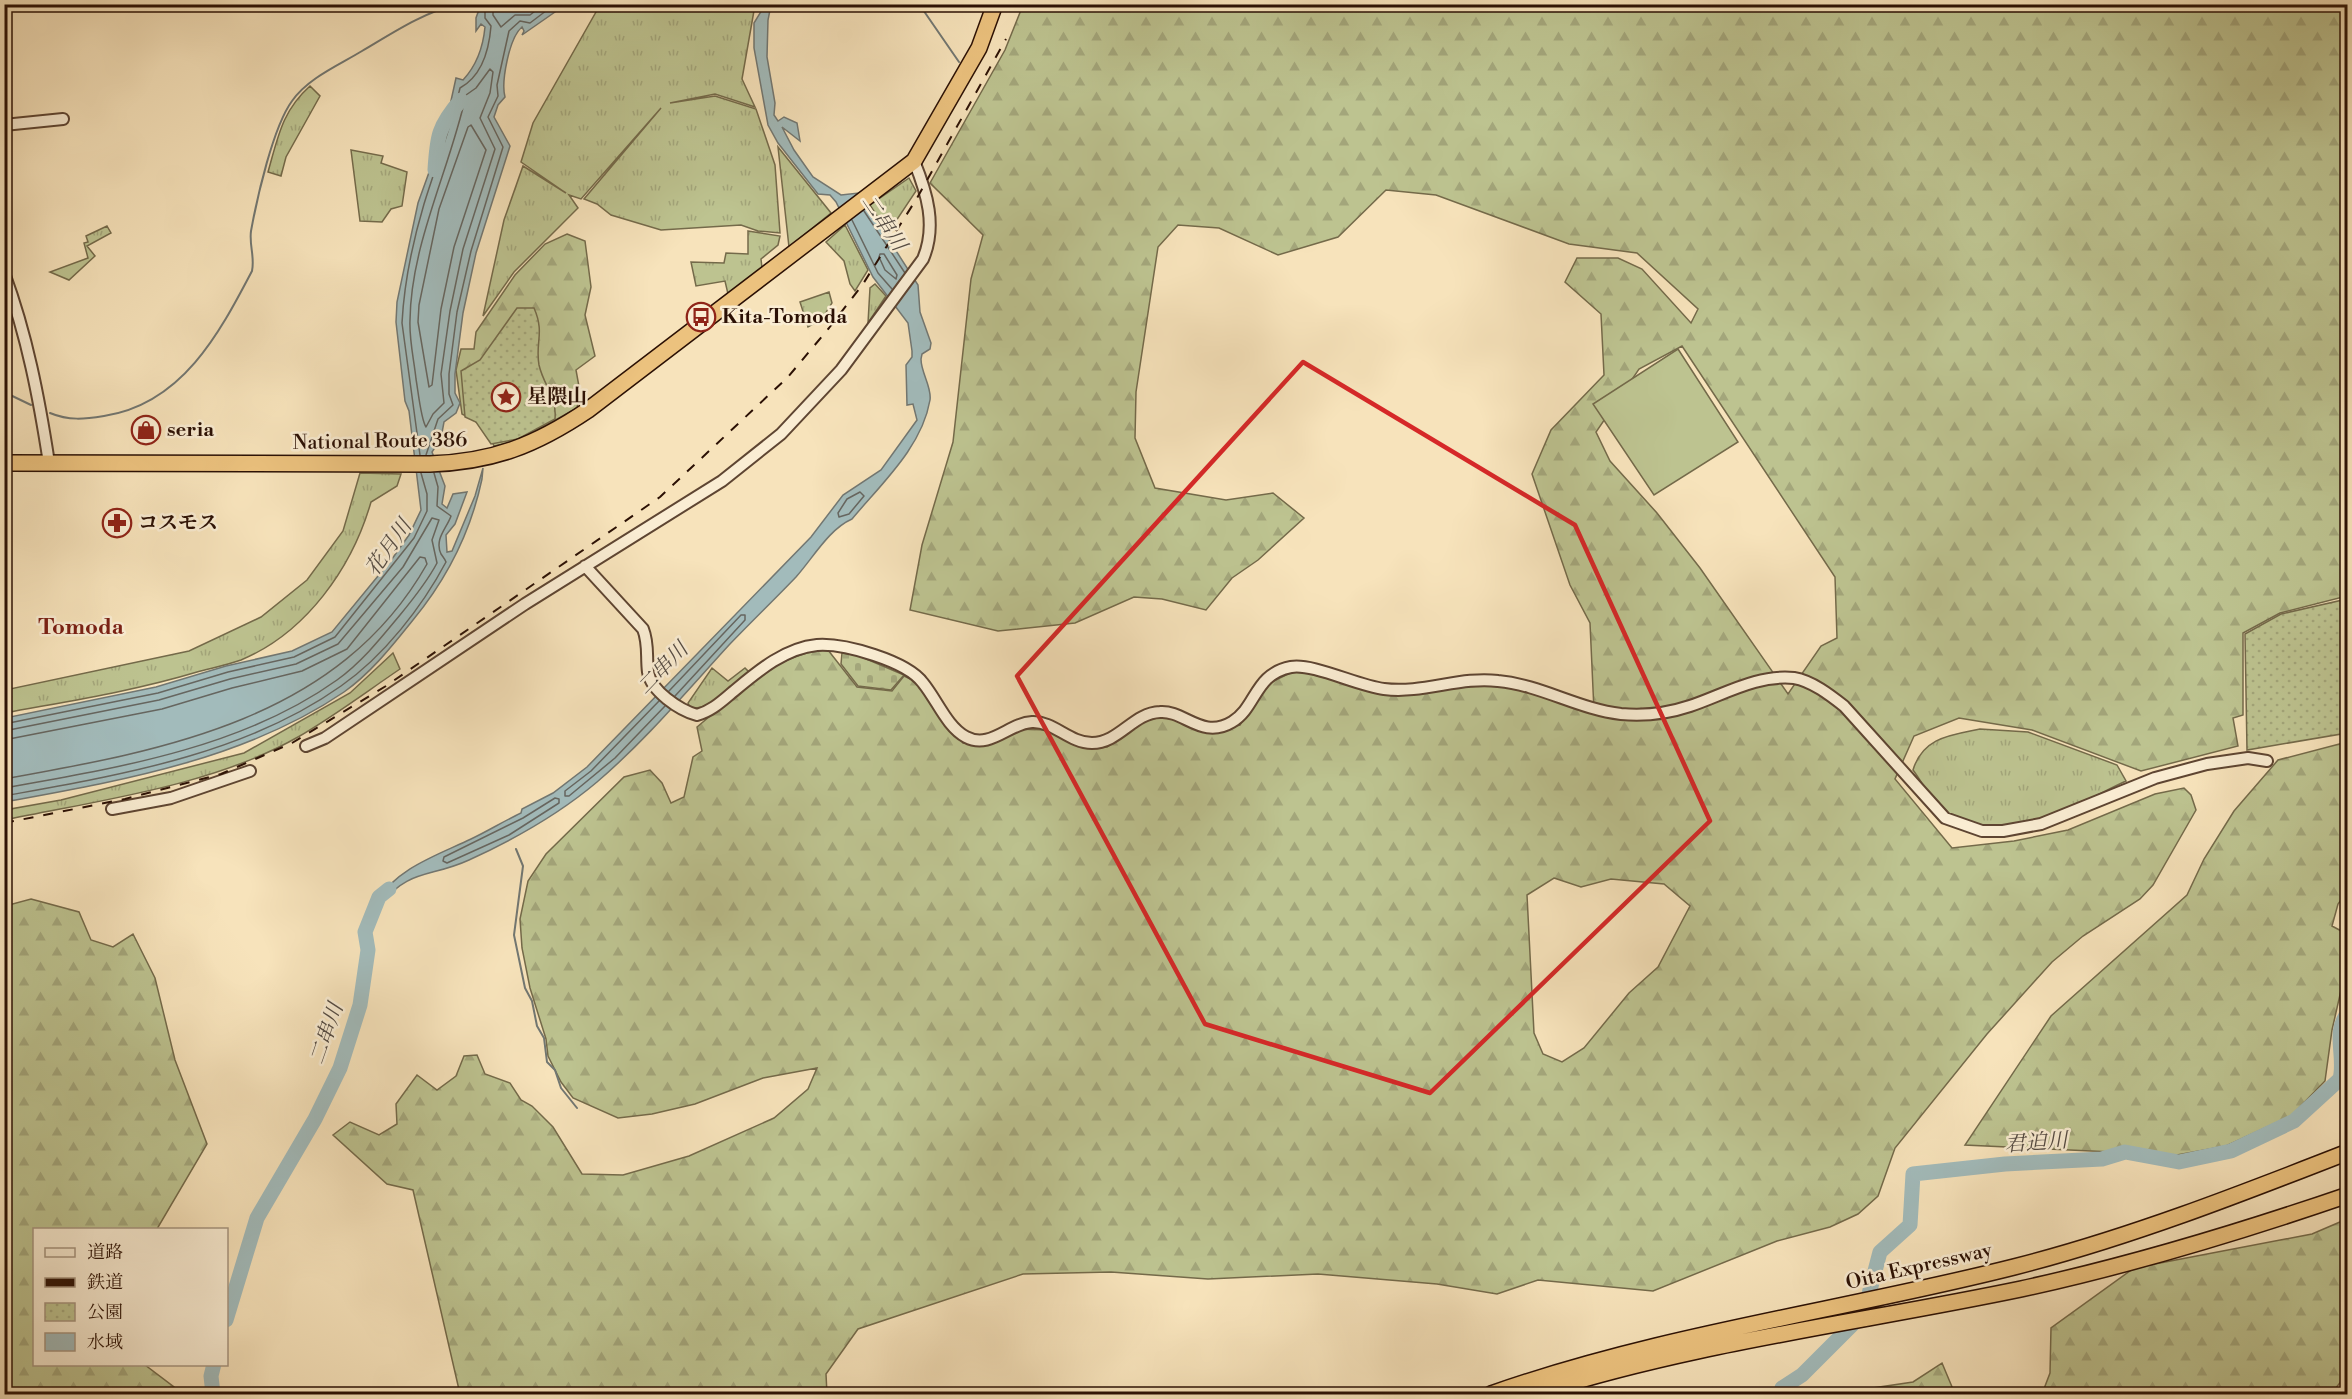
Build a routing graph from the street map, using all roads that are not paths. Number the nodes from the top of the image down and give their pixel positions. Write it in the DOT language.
graph roads {
  1 [pos="995,4"];
  2 [pos="63,119"];
  3 [pos="4,124"];
  4 [pos="914,161"];
  5 [pos="4,273"];
  6 [pos="49,463"];
  7 [pos="4,464"];
  8 [pos="585,566"];
  9 [pos="306,746"];
  10 [pos="2268,761"];
  11 [pos="250,771"];
  12 [pos="112,809"];
  13 [pos="2348,1152"];
  14 [pos="2348,1195"];
  15 [pos="1612,1364"];
  16 [pos="1491,1395"];
  17 [pos="1534,1395"];
  1 -- 4 [label="highway, National Route 386"];
  2 -- 3 [label="street"];
  4 -- 6 [label="highway, National Route 386"];
  4 -- 8 [label="street"];
  5 -- 6 [label="street"];
  6 -- 7 [label="highway, National Route 386"];
  8 -- 9 [label="street"];
  8 -- 10 [label="street"];
  11 -- 12 [label="street"];
  13 -- 15 [label="highway, Oita Expressway"];
  14 -- 15 [label="highway, Oita Expressway"];
  15 -- 16 [label="highway, Oita Expressway"];
  15 -- 17 [label="highway, Oita Expressway"];
}
